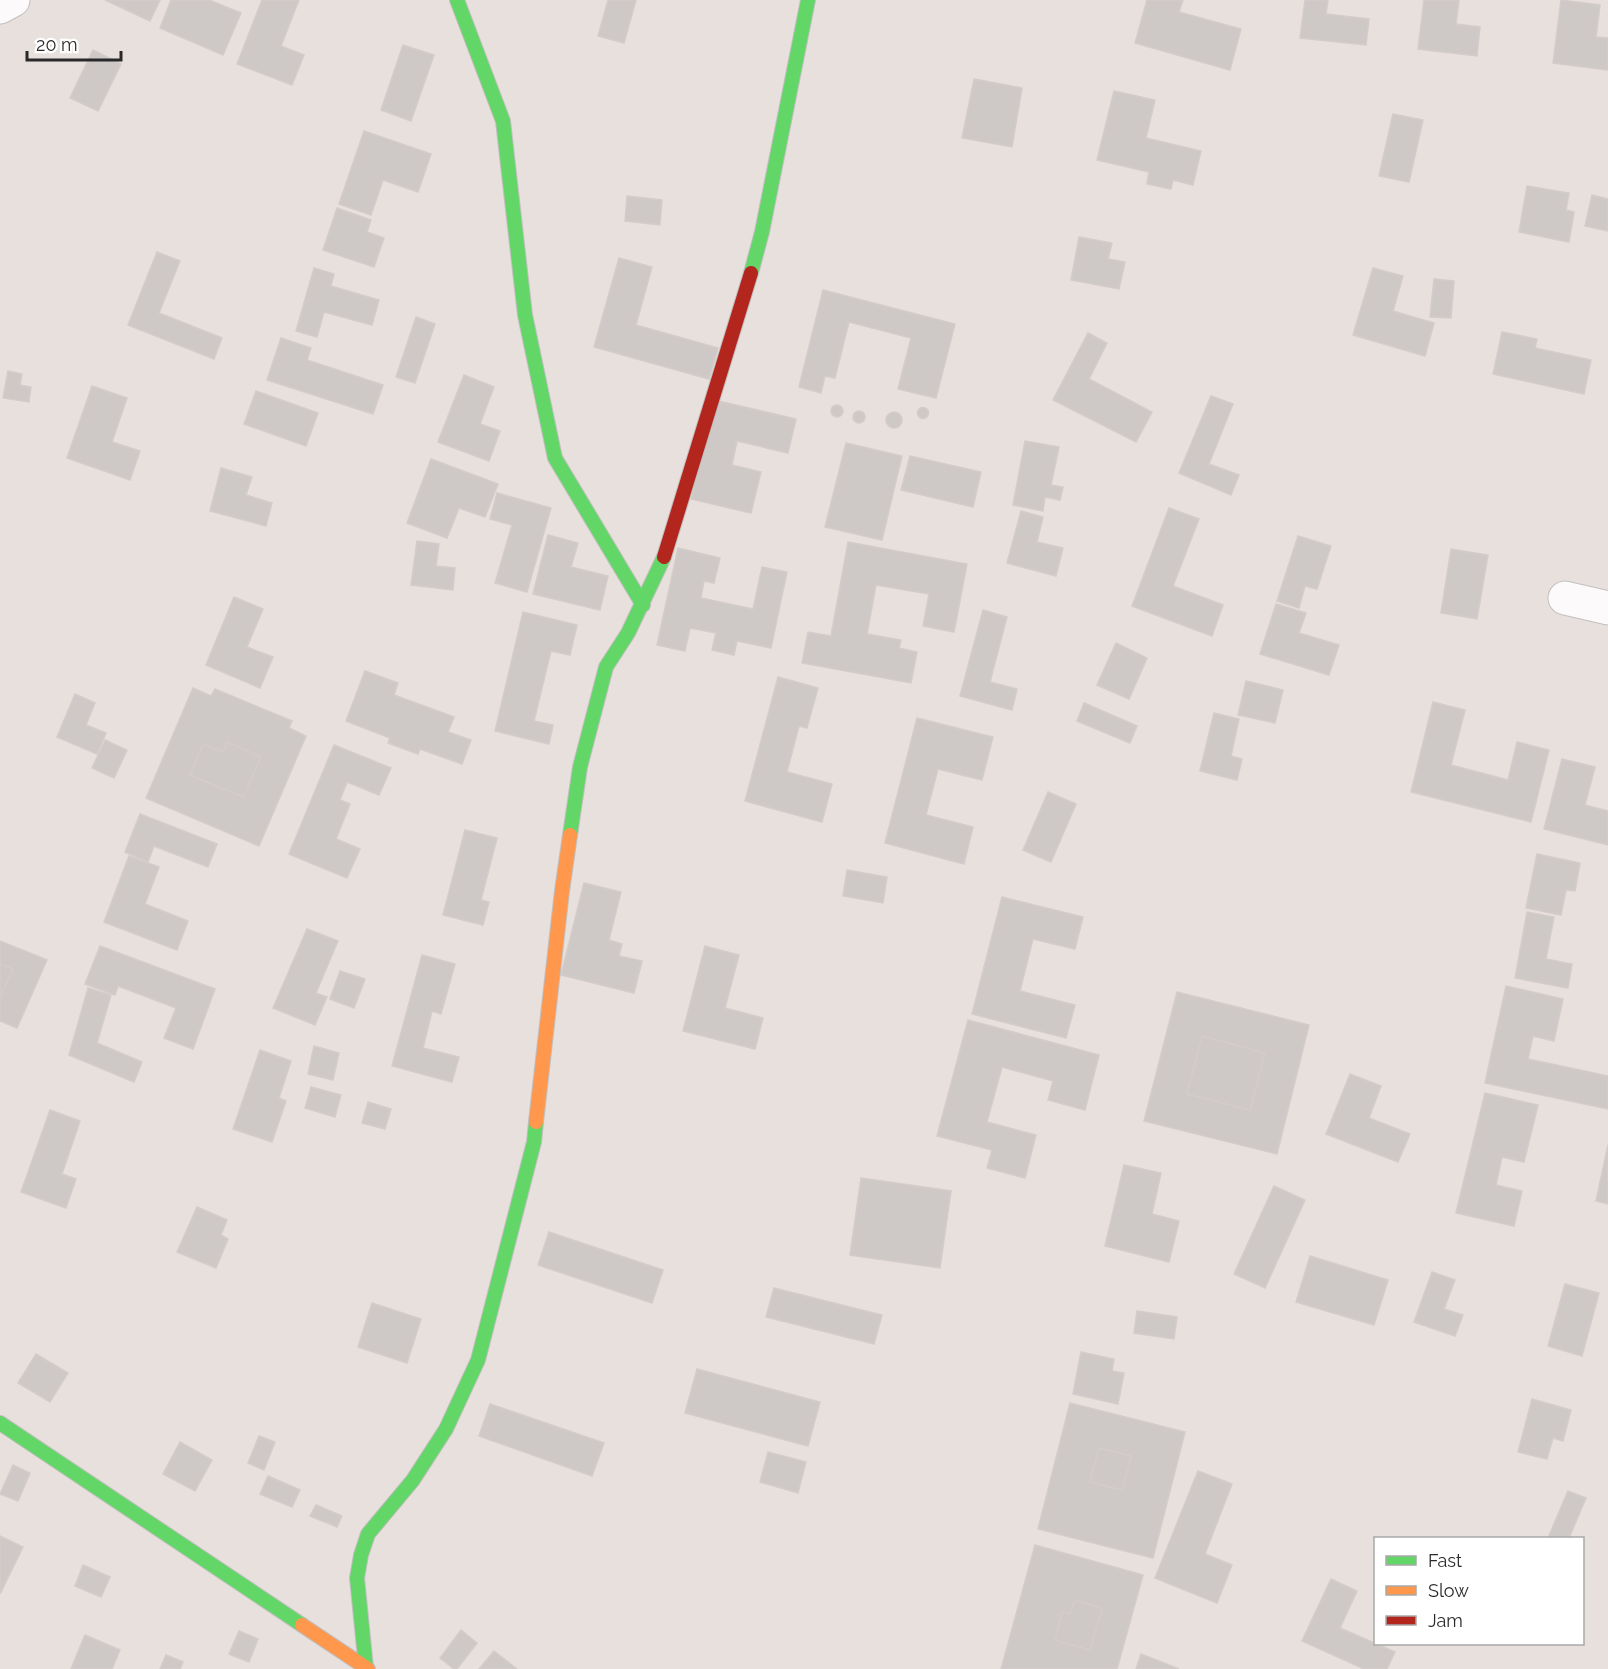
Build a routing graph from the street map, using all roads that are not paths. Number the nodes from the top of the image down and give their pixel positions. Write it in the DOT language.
graph roads {
  1 [pos="13,0"];
  2 [pos="457,0"];
  3 [pos="808,0"];
  4 [pos="0,8"];
  5 [pos="1565,598"];
  6 [pos="643,605"];
  7 [pos="1608,608"];
  8 [pos="0,1423"];
  9 [pos="367,1668"];
  1 -- 4 [label="street"];
  2 -- 6 [label="street"];
  3 -- 6 [label="street"];
  5 -- 7 [label="street"];
  6 -- 9 [label="street"];
  8 -- 9 [label="street"];
}
